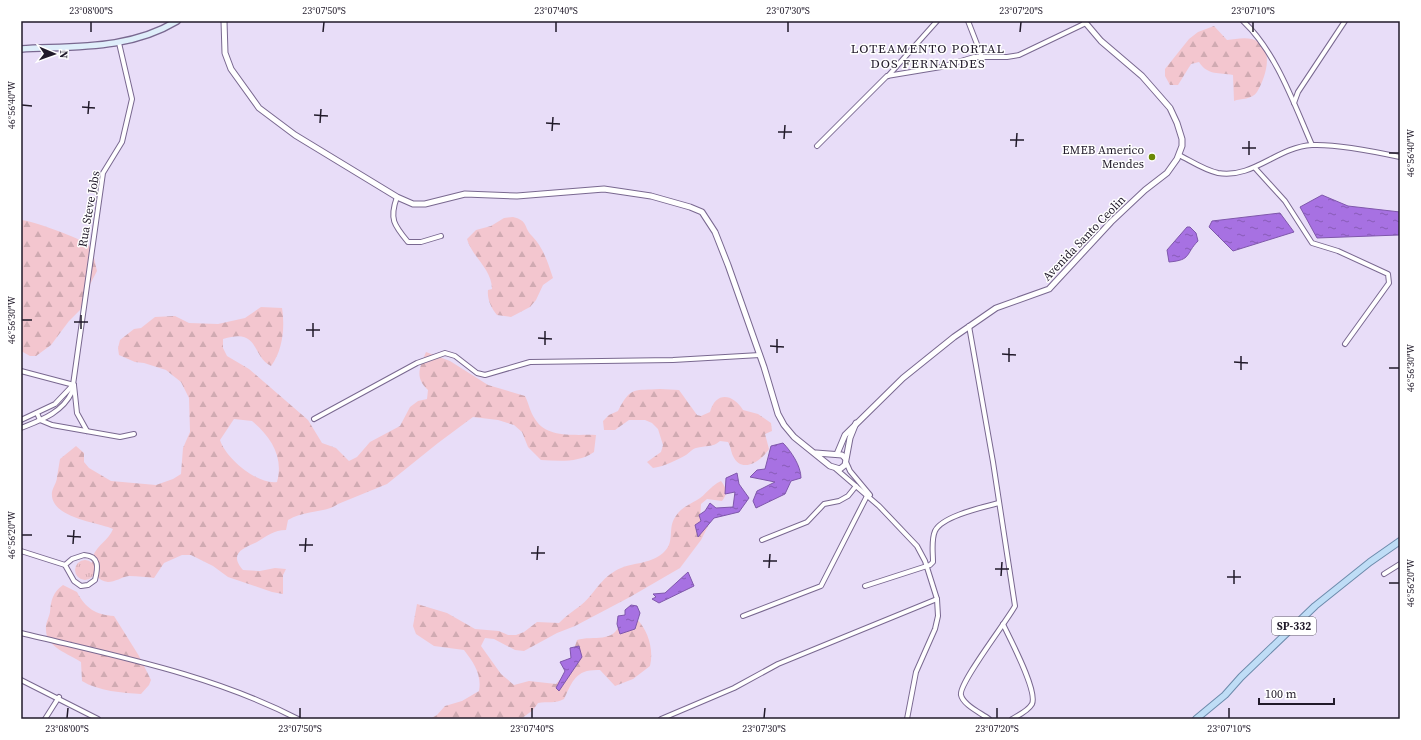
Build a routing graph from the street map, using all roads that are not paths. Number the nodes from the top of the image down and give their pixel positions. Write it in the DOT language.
graph roads {
  1 [pos="177,21"];
  2 [pos="224,21"];
  3 [pos="937,21"];
  4 [pos="968,21"];
  5 [pos="1243,21"];
  6 [pos="1344,21"];
  7 [pos="1085,22"];
  8 [pos="119,44"];
  9 [pos="21,49"];
  10 [pos="982,57"];
  11 [pos="888,76"];
  12 [pos="1294,103"];
  13 [pos="817,146"];
  14 [pos="1312,146"];
  15 [pos="1179,155"];
  16 [pos="1400,157"];
  17 [pos="1255,168"];
  18 [pos="396,197"];
  19 [pos="441,236"];
  20 [pos="969,326"];
  21 [pos="1345,344"];
  22 [pos="760,355"];
  23 [pos="21,371"];
  24 [pos="74,385"];
  25 [pos="38,413"];
  26 [pos="314,419"];
  27 [pos="21,420"];
  28 [pos="40,420"];
  29 [pos="856,423"];
  30 [pos="21,428"];
  31 [pos="87,431"];
  32 [pos="134,434"];
  33 [pos="816,453"];
  34 [pos="836,454"];
  35 [pos="846,460"];
  36 [pos="834,468"];
  37 [pos="856,486"];
  38 [pos="867,495"];
  39 [pos="999,503"];
  40 [pos="762,540"];
  41 [pos="1400,541"];
  42 [pos="21,551"];
  43 [pos="1400,564"];
  44 [pos="65,565"];
  45 [pos="927,566"];
  46 [pos="1384,574"];
  47 [pos="865,586"];
  48 [pos="937,599"];
  49 [pos="743,616"];
  50 [pos="1003,624"];
  51 [pos="21,633"];
  52 [pos="21,680"];
  53 [pos="59,697"];
  54 [pos="45,719"];
  55 [pos="98,719"];
  56 [pos="298,719"];
  57 [pos="661,719"];
  58 [pos="907,719"];
  59 [pos="989,719"];
  60 [pos="1012,719"];
  61 [pos="1196,719"];
  1 -- 8 [label="main road"];
  2 -- 18 [label="street"];
  3 -- 11 [label="street"];
  4 -- 10 [label="street"];
  5 -- 12 [label="street"];
  6 -- 12 [label="street"];
  7 -- 10 [label="street"];
  7 -- 15 [label="street, Avenida Santo Ceolin"];
  8 -- 9 [label="main road"];
  8 -- 24 [label="street, Rua Steve Jobs"];
  10 -- 11 [label="street"];
  11 -- 13 [label="street"];
  12 -- 14 [label="street"];
  14 -- 16 [label="street"];
  14 -- 17 [label="street"];
  15 -- 17 [label="street"];
  15 -- 20 [label="street, Avenida Santo Ceolin"];
  17 -- 21 [label="street"];
  18 -- 19 [label="street"];
  18 -- 22 [label="street"];
  20 -- 29 [label="street, Avenida Santo Ceolin"];
  20 -- 39 [label="street"];
  22 -- 26 [label="street"];
  22 -- 33 [label="street"];
  23 -- 24 [label="street"];
  24 -- 25 [label="street"];
  24 -- 28 [label="street"];
  24 -- 31 [label="street"];
  25 -- 27 [label="street"];
  25 -- 28 [label="street"];
  28 -- 30 [label="street"];
  28 -- 31 [label="street"];
  29 -- 34 [label="street, Avenida Santo Ceolin"];
  29 -- 35 [label="street, Avenida Santo Ceolin"];
  31 -- 32 [label="street"];
  33 -- 34 [label="street"];
  33 -- 36 [label="street"];
  34 -- 35 [label="street"];
  34 -- 36 [label="street"];
  35 -- 36 [label="street"];
  35 -- 38 [label="street"];
  36 -- 37 [label="street"];
  37 -- 38 [label="street"];
  37 -- 40 [label="street"];
  38 -- 45 [label="street"];
  38 -- 49 [label="street"];
  39 -- 45 [label="street"];
  39 -- 50 [label="street"];
  41 -- 61 [label="main road, SP-332"];
  42 -- 44 [label="street"];
  43 -- 46 [label="street"];
  44 -- 44 [label="street"];
  45 -- 47 [label="street"];
  45 -- 48 [label="street"];
  48 -- 57 [label="street"];
  48 -- 58 [label="street"];
  50 -- 59 [label="street"];
  50 -- 60 [label="street"];
  51 -- 56 [label="street"];
  52 -- 53 [label="street"];
  53 -- 54 [label="street"];
  53 -- 55 [label="street"];
}
